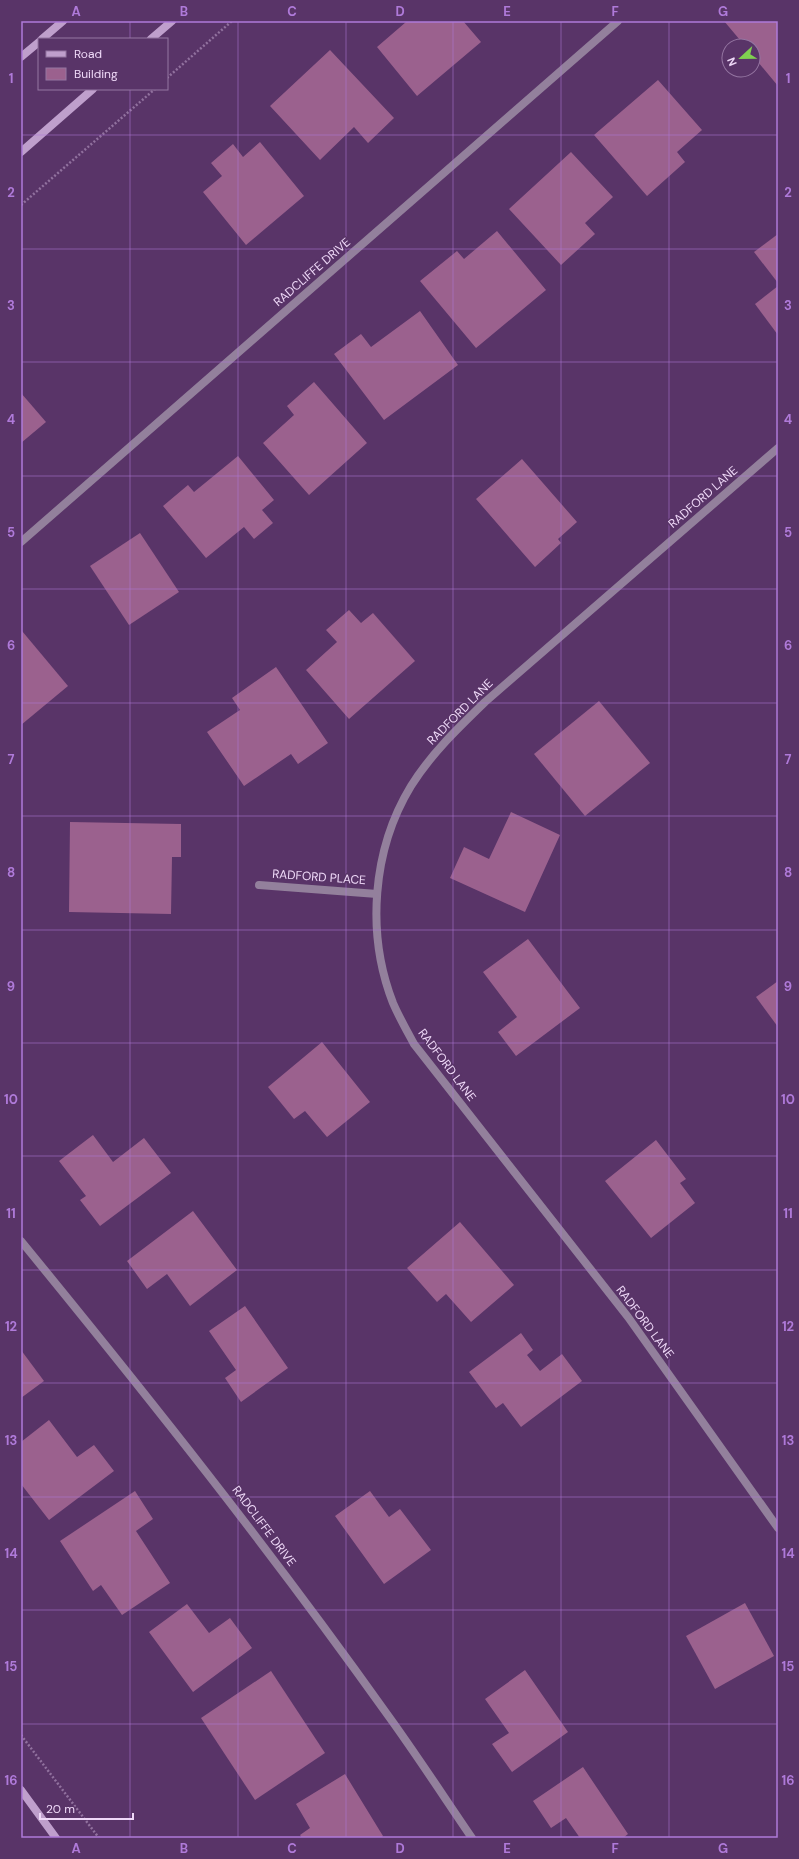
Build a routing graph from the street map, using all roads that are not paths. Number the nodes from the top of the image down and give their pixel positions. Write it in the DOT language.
graph roads {
  1 [pos="63,21"];
  2 [pos="172,21"];
  3 [pos="618,21"];
  4 [pos="43,38"];
  5 [pos="152,38"];
  6 [pos="38,43"];
  7 [pos="21,57"];
  8 [pos="92,90"];
  9 [pos="21,152"];
  10 [pos="778,448"];
  11 [pos="21,542"];
  12 [pos="259,885"];
  13 [pos="377,894"];
  14 [pos="21,1240"];
  15 [pos="778,1528"];
  16 [pos="21,1790"];
  17 [pos="56,1838"];
  18 [pos="472,1838"];
  1 -- 4 [label="main road"];
  2 -- 5 [label="main road"];
  3 -- 11 [label="street, RADCLIFFE DRIVE"];
  6 -- 7 [label="main road"];
  8 -- 9 [label="main road"];
  10 -- 13 [label="street, RADFORD LANE"];
  12 -- 13 [label="street, RADFORD PLACE"];
  13 -- 15 [label="street, RADFORD LANE"];
  14 -- 18 [label="street, RADCLIFFE DRIVE"];
  16 -- 17 [label="main road"];
}
